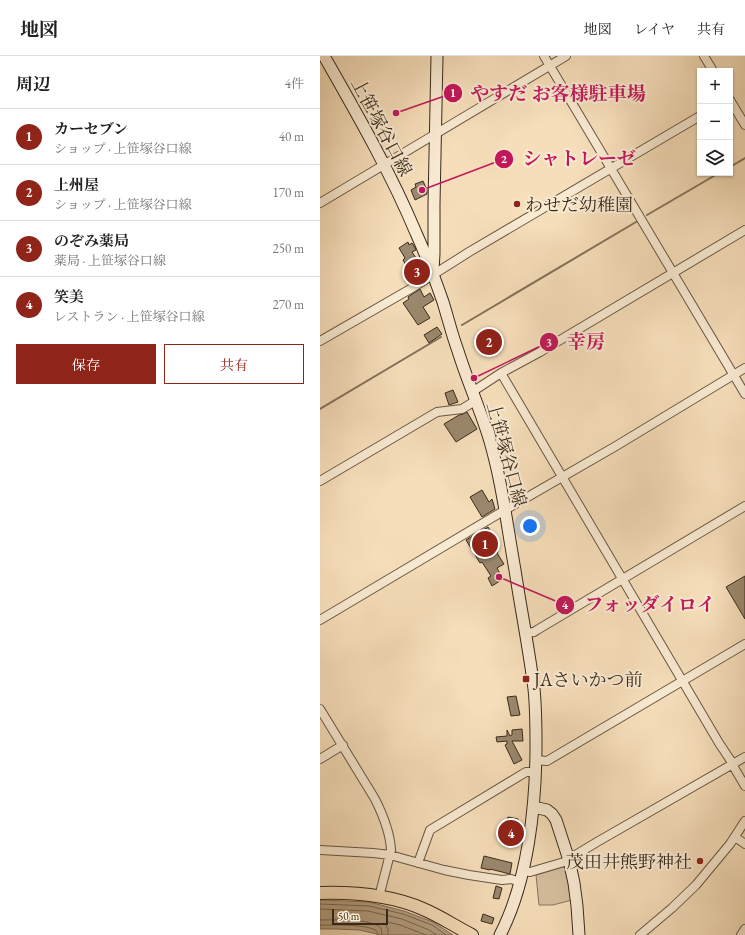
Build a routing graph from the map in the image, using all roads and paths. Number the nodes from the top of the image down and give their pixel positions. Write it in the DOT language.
graph roads {
  1 [pos="437,56"];
  2 [pos="544,56"];
  3 [pos="566,56"];
  4 [pos="704,56"];
  5 [pos="324,58"];
  6 [pos="550,66"];
  7 [pos="711,68"];
  8 [pos="732,104"];
  9 [pos="697,118"];
  10 [pos="745,125"];
  11 [pos="435,135"];
  12 [pos="384,165"];
  13 [pos="612,168"];
  14 [pos="320,203"];
  15 [pos="745,230"];
  16 [pos="673,272"];
  17 [pos="433,275"];
  18 [pos="320,341"];
  19 [pos="745,368"];
  20 [pos="501,373"];
  21 [pos="734,375"];
  22 [pos="745,394"];
  23 [pos="474,396"];
  24 [pos="562,477"];
  25 [pos="320,482"];
  26 [pos="745,506"];
  27 [pos="505,510"];
  28 [pos="622,579"];
  29 [pos="320,620"];
  30 [pos="526,633"];
  31 [pos="745,644"];
  32 [pos="682,681"];
  33 [pos="320,709"];
  34 [pos="343,745"];
  35 [pos="745,757"];
  36 [pos="320,759"];
  37 [pos="536,760"];
  38 [pos="732,764"];
  39 [pos="536,772"];
  40 [pos="745,786"];
  41 [pos="533,807"];
  42 [pos="745,821"];
  43 [pos="735,837"];
  44 [pos="745,844"];
  45 [pos="320,850"];
  46 [pos="390,855"];
  47 [pos="568,860"];
  48 [pos="418,863"];
  49 [pos="523,871"];
  50 [pos="520,882"];
  51 [pos="320,893"];
  52 [pos="379,897"];
  53 [pos="745,929"];
  54 [pos="472,935"];
  55 [pos="500,935"];
  56 [pos="579,935"];
  57 [pos="640,935"];
  58 [pos="741,935"];
  1 -- 11 [label="main road"];
  2 -- 6 [label="street"];
  3 -- 6 [label="street"];
  4 -- 7 [label="street"];
  5 -- 12 [label="main road, 上笹塚谷口線"];
  6 -- 11 [label="street"];
  6 -- 13 [label="street"];
  8 -- 10 [label="street"];
  9 -- 13 [label="street"];
  11 -- 12 [label="street"];
  11 -- 17 [label="main road"];
  12 -- 14 [label="street"];
  12 -- 17 [label="main road, 上笹塚谷口線"];
  13 -- 16 [label="street"];
  13 -- 17 [label="street"];
  15 -- 16 [label="street"];
  16 -- 20 [label="street"];
  16 -- 21 [label="street"];
  17 -- 18 [label="street"];
  17 -- 23 [label="main road, 上笹塚谷口線"];
  19 -- 21 [label="street"];
  20 -- 23 [label="street"];
  20 -- 24 [label="street"];
  21 -- 22 [label="street"];
  21 -- 24 [label="street"];
  23 -- 25 [label="street"];
  23 -- 27 [label="main road, 上笹塚谷口線"];
  24 -- 27 [label="street"];
  24 -- 28 [label="street"];
  26 -- 28 [label="street"];
  27 -- 29 [label="street"];
  27 -- 30 [label="main road, 上笹塚谷口線"];
  28 -- 30 [label="street"];
  28 -- 32 [label="street"];
  30 -- 37 [label="main road, 上笹塚谷口線"];
  31 -- 32 [label="street"];
  32 -- 37 [label="street"];
  32 -- 38 [label="street"];
  33 -- 34 [label="street"];
  34 -- 36 [label="street"];
  34 -- 46 [label="street"];
  35 -- 38 [label="street"];
  37 -- 39 [label="main road, 上笹塚谷口線"];
  38 -- 40 [label="street"];
  38 -- 47 [label="street"];
  39 -- 41 [label="main road, 上笹塚谷口線"];
  39 -- 48 [label="street"];
  41 -- 47 [label="main road"];
  41 -- 49 [label="main road, 上笹塚谷口線"];
  42 -- 43 [label="street"];
  43 -- 44 [label="street"];
  43 -- 57 [label="street"];
  45 -- 46 [label="street"];
  46 -- 48 [label="street"];
  46 -- 52 [label="street"];
  47 -- 49 [label="street"];
  47 -- 56 [label="main road"];
  48 -- 50 [label="street"];
  49 -- 50 [label="main road, 上笹塚谷口線"];
  50 -- 55 [label="main road, 上笹塚谷口線"];
  51 -- 52 [label="main road"];
  52 -- 54 [label="main road"];
  53 -- 58 [label="street"];
}
